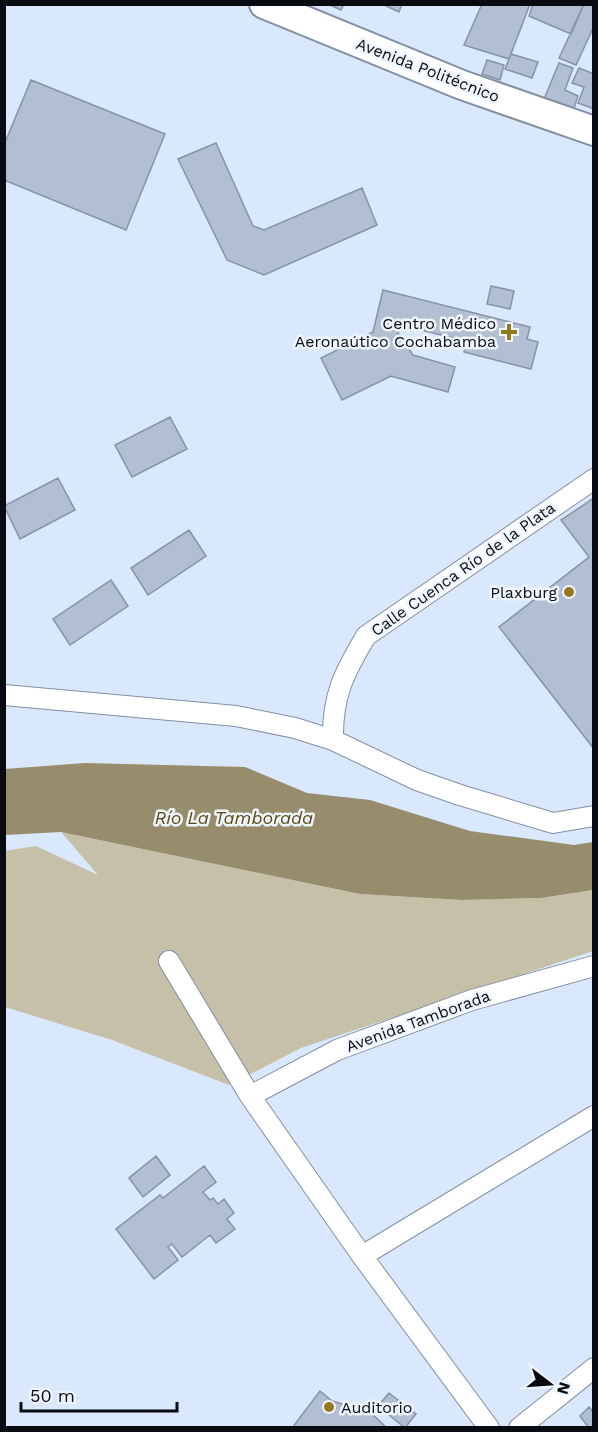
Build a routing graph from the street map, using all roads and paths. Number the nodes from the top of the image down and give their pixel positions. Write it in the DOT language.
graph roads {
  1 [pos="264,4"];
  2 [pos="304,12"];
  3 [pos="594,131"];
  4 [pos="594,479"];
  5 [pos="4,695"];
  6 [pos="333,740"];
  7 [pos="594,816"];
  8 [pos="169,961"];
  9 [pos="594,966"];
  10 [pos="250,1096"];
  11 [pos="594,1116"];
  12 [pos="362,1256"];
  13 [pos="594,1368"];
  14 [pos="489,1428"];
  15 [pos="519,1428"];
  1 -- 2 [label="main road, Avenida Politécnico"];
  2 -- 3 [label="main road, Avenida Politécnico"];
  4 -- 6 [label="street, Calle Cuenca Río de la Plata"];
  5 -- 6 [label="street"];
  6 -- 7 [label="street"];
  8 -- 10 [label="street"];
  9 -- 10 [label="street, Avenida Tamborada"];
  10 -- 12 [label="street"];
  11 -- 12 [label="street"];
  12 -- 14 [label="street"];
  13 -- 15 [label="street"];
}
